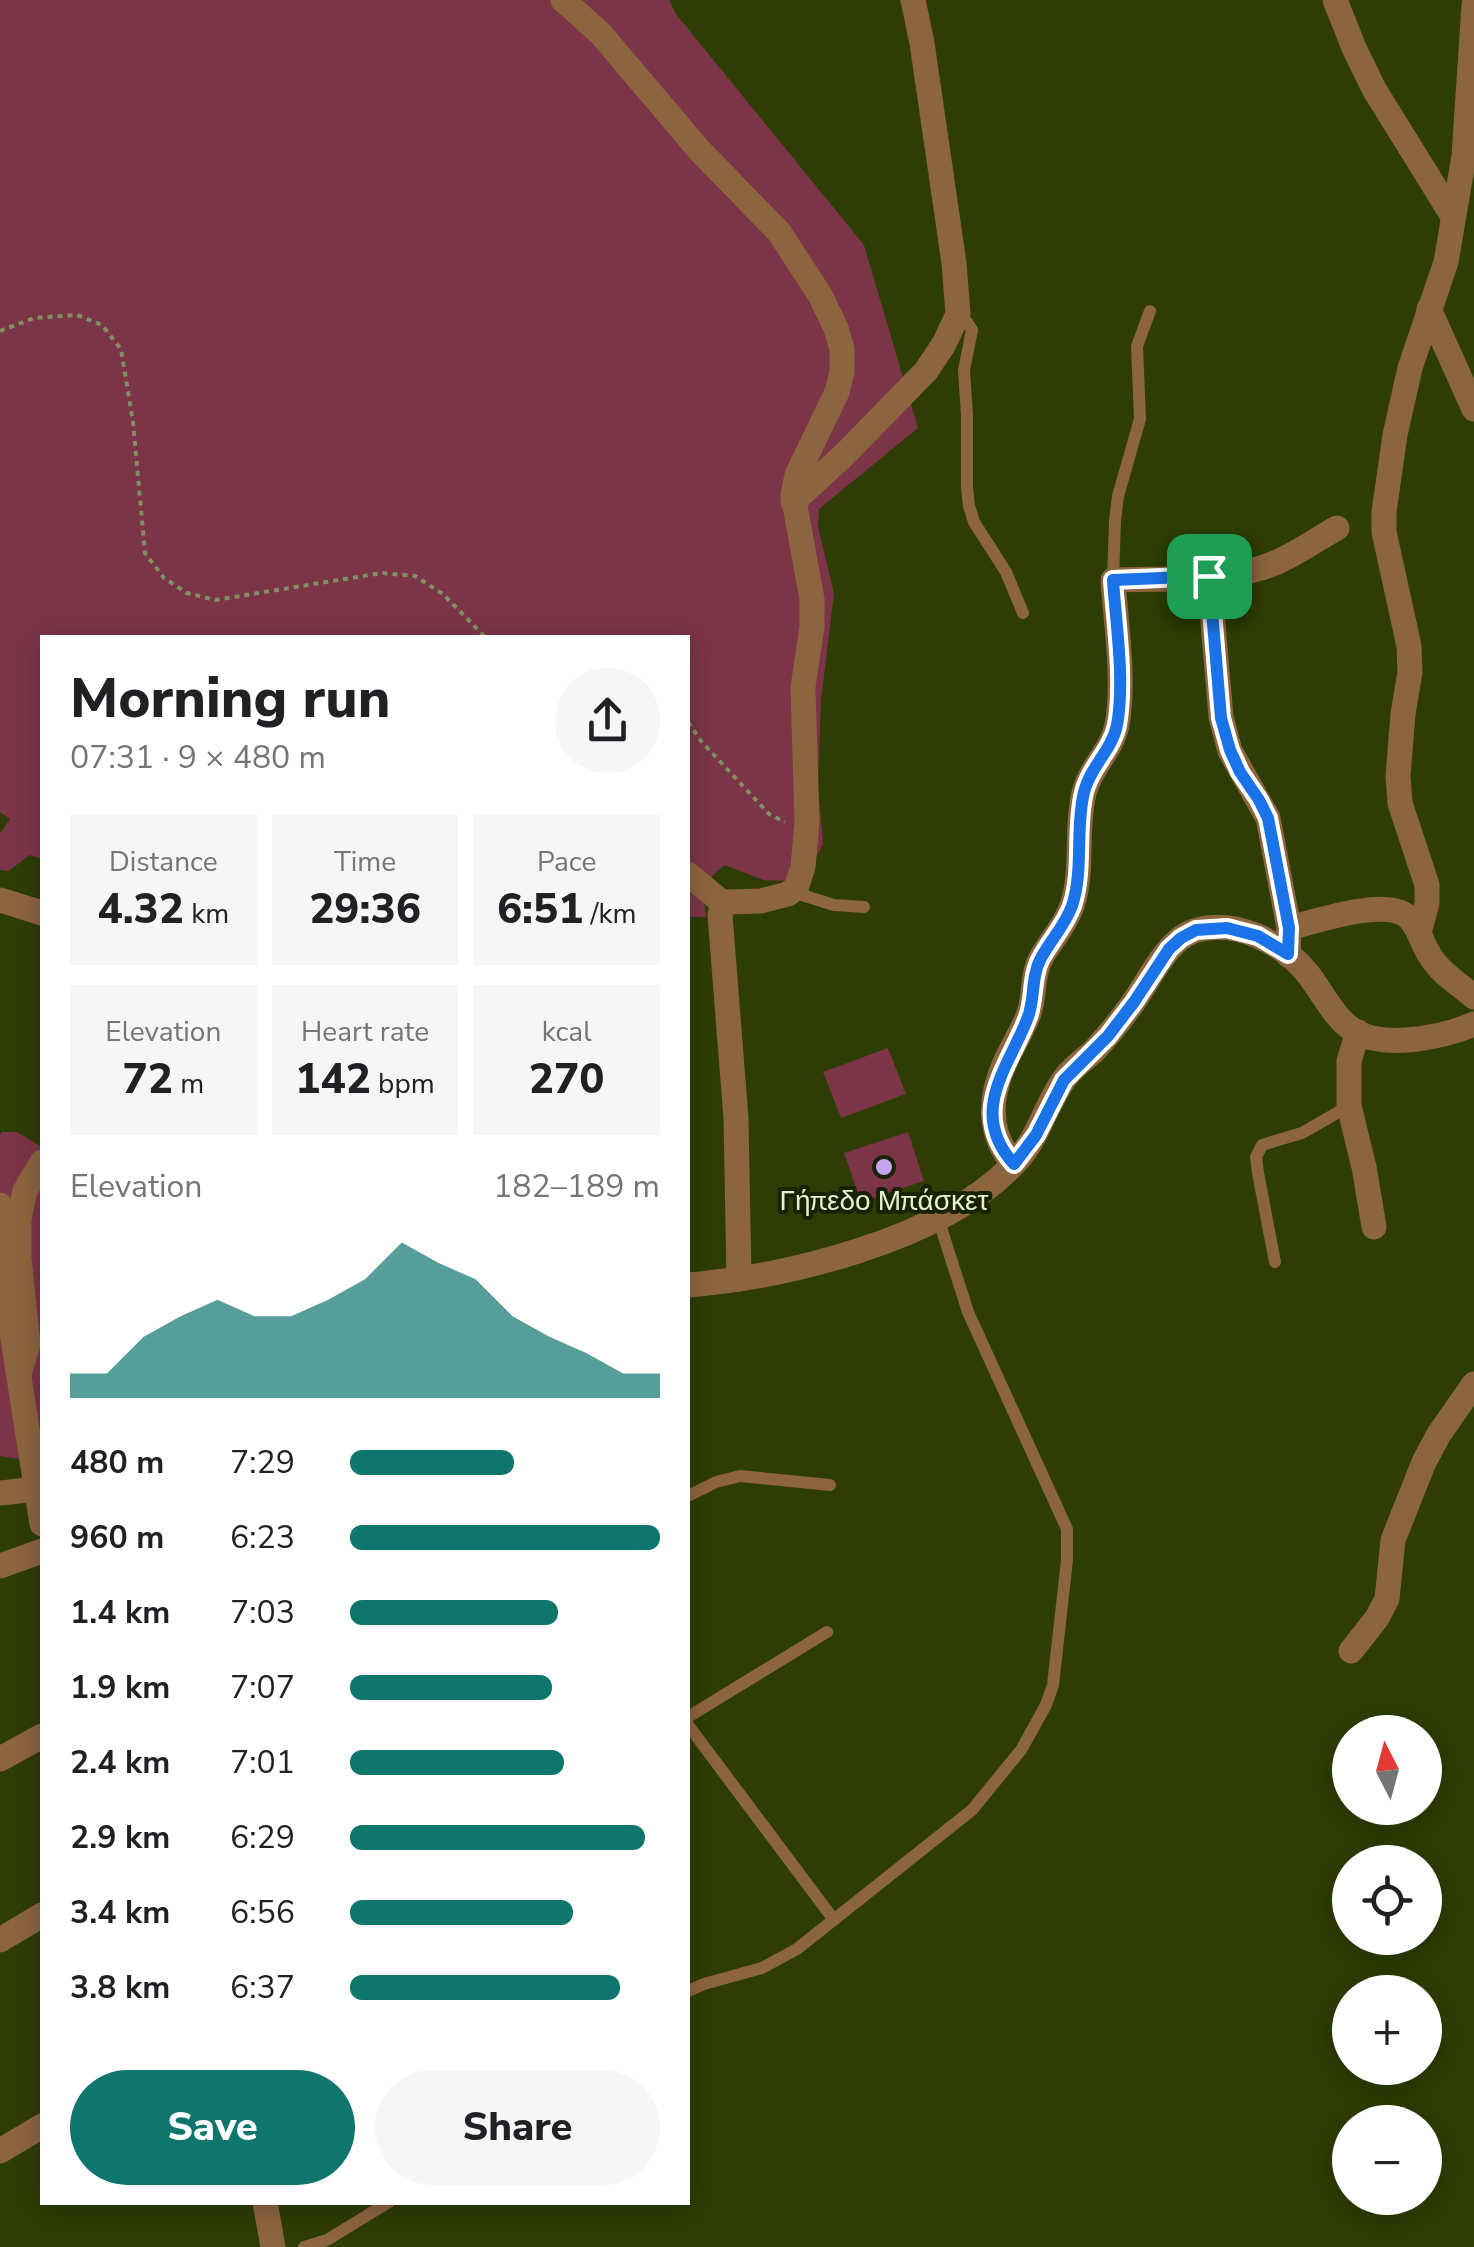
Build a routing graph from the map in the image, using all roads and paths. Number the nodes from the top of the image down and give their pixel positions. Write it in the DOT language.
graph roads {
  1 [pos="563,0"];
  2 [pos="913,0"];
  3 [pos="1335,0"];
  4 [pos="1474,5"];
  5 [pos="1452,215"];
  6 [pos="1430,309"];
  7 [pos="1150,311"];
  8 [pos="958,314"];
  9 [pos="0,331"];
  10 [pos="1474,409"];
  11 [pos="793,502"];
  12 [pos="1337,528"];
  13 [pos="1209,576"];
  14 [pos="1113,580"];
  15 [pos="1023,613"];
  16 [pos="483,635"];
  17 [pos="690,725"];
  18 [pos="807,841"];
  19 [pos="690,876"];
  20 [pos="792,892"];
  21 [pos="0,900"];
  22 [pos="724,904"];
  23 [pos="864,907"];
  24 [pos="40,912"];
  25 [pos="1289,928"];
  26 [pos="1419,933"];
  27 [pos="1288,954"];
  28 [pos="1474,997"];
  29 [pos="1474,1024"];
  30 [pos="1358,1032"];
  31 [pos="1349,1106"];
  32 [pos="1014,1164"];
  33 [pos="40,1165"];
  34 [pos="0,1205"];
  35 [pos="938,1218"];
  36 [pos="1374,1227"];
  37 [pos="1275,1262"];
  38 [pos="739,1280"];
  39 [pos="690,1284"];
  40 [pos="19,1374"];
  41 [pos="1474,1384"];
  42 [pos="830,1485"];
  43 [pos="36,1489"];
  44 [pos="0,1493"];
  45 [pos="690,1495"];
  46 [pos="40,1512"];
  47 [pos="40,1552"];
  48 [pos="0,1566"];
  49 [pos="828,1632"];
  50 [pos="1350,1652"];
  51 [pos="690,1716"];
  52 [pos="690,1729"];
  53 [pos="40,1737"];
  54 [pos="0,1759"];
  55 [pos="40,1916"];
  56 [pos="834,1920"];
  57 [pos="0,1940"];
  58 [pos="690,1989"];
  59 [pos="40,2127"];
  60 [pos="0,2150"];
  61 [pos="265,2205"];
  62 [pos="384,2205"];
  63 [pos="273,2247"];
  64 [pos="304,2247"];
  1 -- 11 [label="street"];
  2 -- 8 [label="street"];
  3 -- 5 [label="street"];
  4 -- 5 [label="street"];
  5 -- 6 [label="street"];
  6 -- 10 [label="street"];
  6 -- 26 [label="street"];
  7 -- 14 [label="lane"];
  8 -- 11 [label="street"];
  8 -- 15 [label="lane"];
  9 -- 16 [label="path"];
  11 -- 18 [label="street"];
  12 -- 13 [label="street"];
  13 -- 14 [label="street"];
  13 -- 25 [label="street"];
  14 -- 32 [label="street"];
  17 -- 18 [label="path"];
  18 -- 20 [label="street"];
  19 -- 22 [label="street"];
  20 -- 22 [label="street"];
  20 -- 23 [label="lane"];
  21 -- 24 [label="street"];
  22 -- 38 [label="street"];
  25 -- 26 [label="street"];
  25 -- 27 [label="street"];
  26 -- 28 [label="street"];
  27 -- 30 [label="street"];
  27 -- 32 [label="street"];
  29 -- 30 [label="street"];
  30 -- 31 [label="street"];
  31 -- 36 [label="street"];
  31 -- 37 [label="lane"];
  32 -- 35 [label="street"];
  33 -- 40 [label="street"];
  34 -- 40 [label="street"];
  35 -- 38 [label="street"];
  35 -- 56 [label="lane"];
  38 -- 39 [label="street"];
  40 -- 43 [label="street"];
  41 -- 50 [label="street"];
  42 -- 45 [label="lane"];
  43 -- 44 [label="street"];
  43 -- 46 [label="street"];
  47 -- 48 [label="street"];
  49 -- 51 [label="lane"];
  52 -- 56 [label="lane"];
  53 -- 54 [label="street"];
  55 -- 57 [label="street"];
  56 -- 58 [label="lane"];
  59 -- 60 [label="street"];
  61 -- 63 [label="street"];
  62 -- 64 [label="lane"];
}
